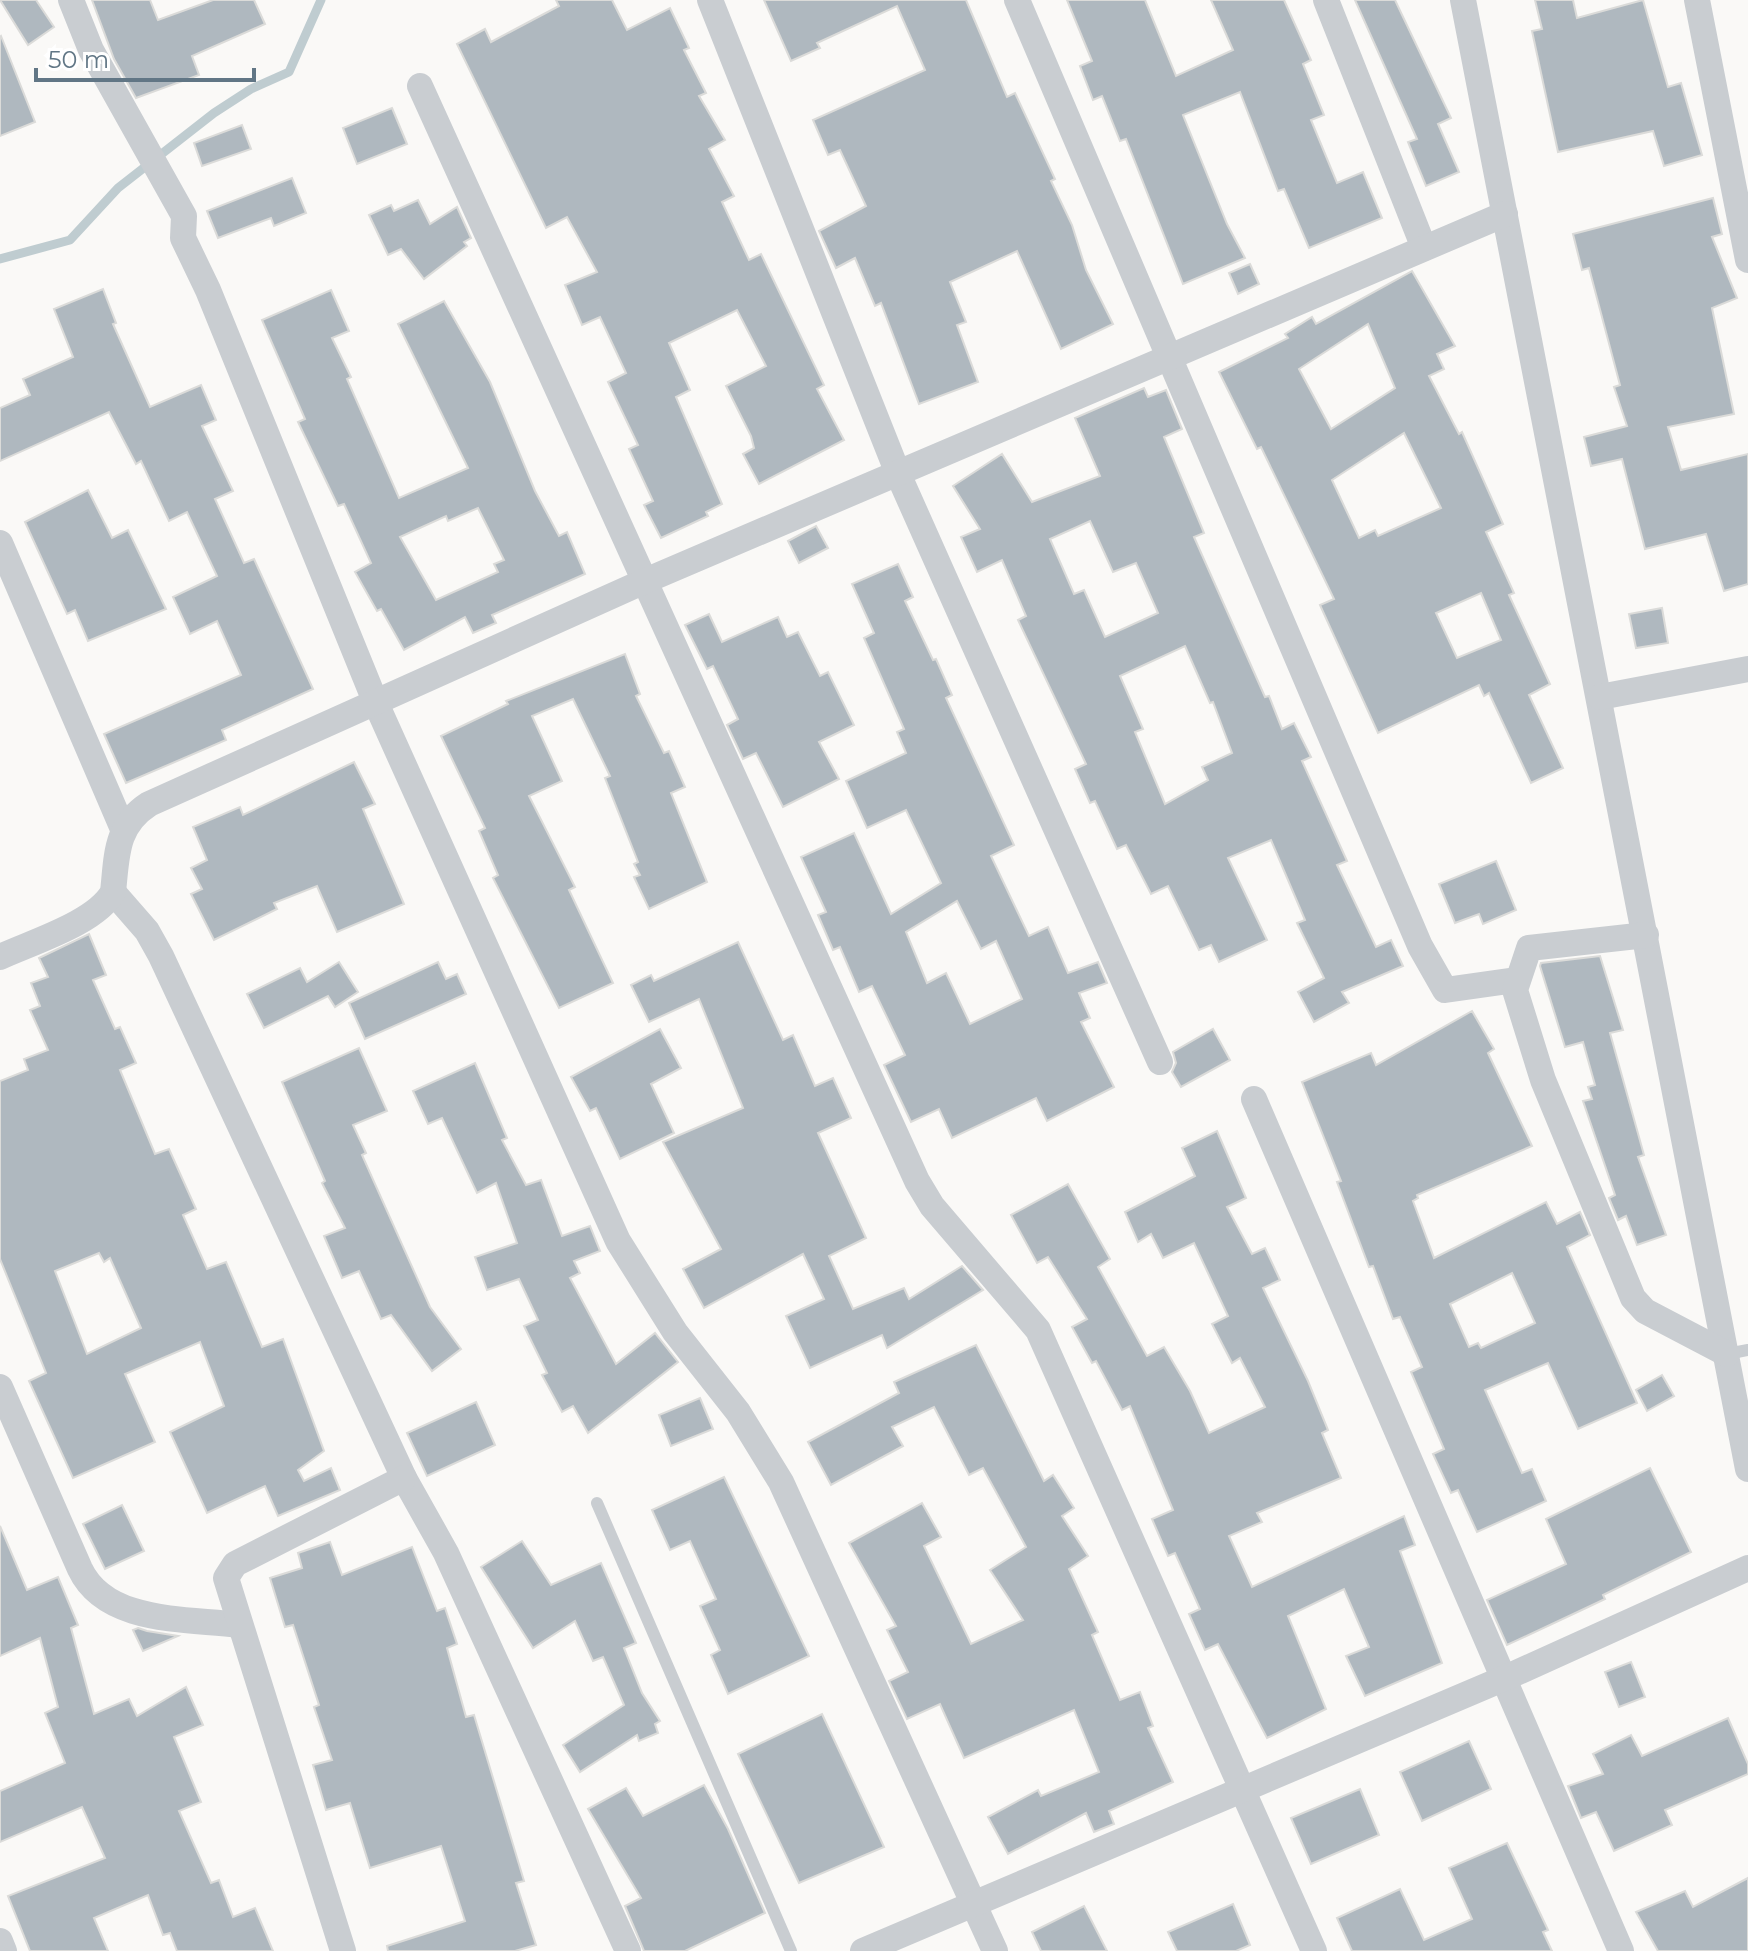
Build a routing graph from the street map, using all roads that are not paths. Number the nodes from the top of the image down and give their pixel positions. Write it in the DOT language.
graph roads {
  1 [pos="71,0"];
  2 [pos="710,0"];
  3 [pos="1017,0"];
  4 [pos="1326,0"];
  5 [pos="1463,0"];
  6 [pos="1697,0"];
  7 [pos="420,86"];
  8 [pos="1505,214"];
  9 [pos="1424,248"];
  10 [pos="1748,260"];
  11 [pos="1169,359"];
  12 [pos="899,476"];
  13 [pos="0,543"];
  14 [pos="645,581"];
  15 [pos="1748,669"];
  16 [pos="1600,697"];
  17 [pos="375,701"];
  18 [pos="123,829"];
  19 [pos="113,892"];
  20 [pos="1646,935"];
  21 [pos="0,957"];
  22 [pos="1516,980"];
  23 [pos="1160,1062"];
  24 [pos="1254,1099"];
  25 [pos="1737,1352"];
  26 [pos="0,1387"];
  27 [pos="1741,1392"];
  28 [pos="1748,1469"];
  29 [pos="404,1478"];
  30 [pos="597,1503"];
  31 [pos="1748,1568"];
  32 [pos="239,1625"];
  33 [pos="1505,1678"];
  34 [pos="1243,1790"];
  35 [pos="974,1904"];
  36 [pos="0,1941"];
  37 [pos="4,1951"];
  38 [pos="343,1951"];
  39 [pos="628,1951"];
  40 [pos="791,1951"];
  41 [pos="863,1951"];
  42 [pos="995,1951"];
  43 [pos="1314,1951"];
  44 [pos="1621,1951"];
  1 -- 17 [label="street"];
  2 -- 12 [label="street"];
  3 -- 11 [label="street"];
  4 -- 9 [label="street"];
  5 -- 8 [label="street"];
  6 -- 10 [label="street"];
  7 -- 14 [label="street"];
  8 -- 9 [label="street"];
  8 -- 16 [label="street"];
  9 -- 11 [label="street"];
  11 -- 12 [label="street"];
  11 -- 22 [label="street"];
  12 -- 14 [label="street"];
  12 -- 23 [label="street"];
  13 -- 18 [label="street"];
  14 -- 17 [label="street"];
  14 -- 34 [label="street"];
  15 -- 16 [label="street"];
  16 -- 20 [label="street"];
  17 -- 18 [label="street"];
  17 -- 35 [label="street"];
  18 -- 19 [label="street"];
  19 -- 21 [label="street"];
  19 -- 29 [label="street"];
  20 -- 22 [label="street"];
  20 -- 25 [label="street"];
  22 -- 25 [label="street"];
  24 -- 33 [label="street"];
  25 -- 27 [label="street"];
  26 -- 32 [label="street"];
  27 -- 28 [label="street"];
  29 -- 32 [label="street"];
  29 -- 39 [label="street"];
  30 -- 40 [label="lane"];
  31 -- 33 [label="street"];
  32 -- 38 [label="street"];
  33 -- 34 [label="street"];
  33 -- 44 [label="street"];
  34 -- 35 [label="street"];
  34 -- 43 [label="street"];
  35 -- 41 [label="street"];
  35 -- 42 [label="street"];
  36 -- 37 [label="street"];
}
